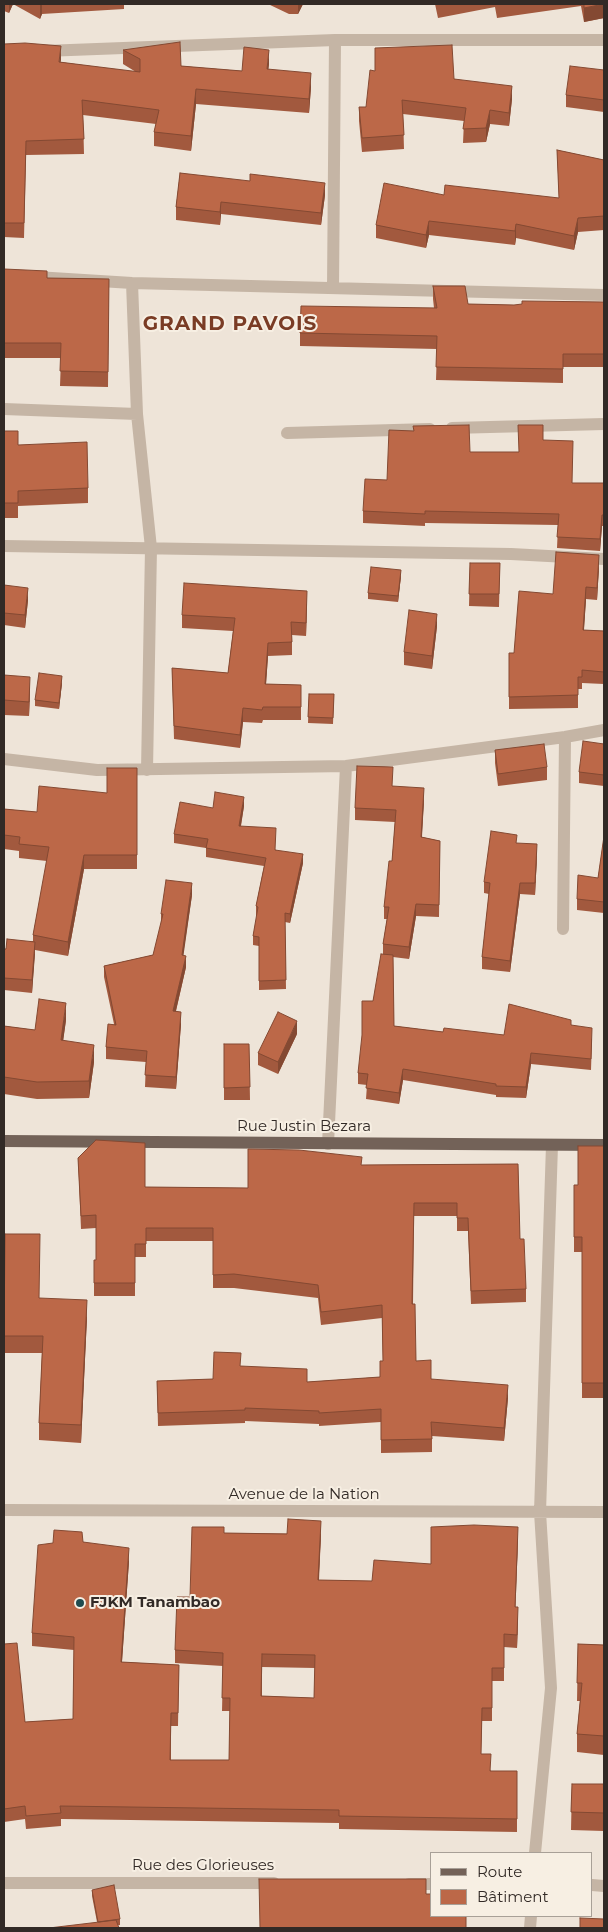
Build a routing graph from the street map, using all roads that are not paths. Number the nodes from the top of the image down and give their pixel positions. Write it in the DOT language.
graph roads {
  1 [pos="335,40"];
  2 [pos="604,40"];
  3 [pos="28,50"];
  4 [pos="4,274"];
  5 [pos="132,283"];
  6 [pos="333,288"];
  7 [pos="604,295"];
  8 [pos="4,409"];
  9 [pos="137,414"];
  10 [pos="604,424"];
  11 [pos="287,433"];
  12 [pos="4,546"];
  13 [pos="151,548"];
  14 [pos="604,559"];
  15 [pos="604,730"];
  16 [pos="565,737"];
  17 [pos="4,759"];
  18 [pos="346,766"];
  19 [pos="146,770"];
  20 [pos="563,929"];
  21 [pos="4,1142"];
  22 [pos="328,1144"];
  23 [pos="552,1145"];
  24 [pos="604,1145"];
  25 [pos="4,1510"];
  26 [pos="540,1512"];
  27 [pos="604,1512"];
  28 [pos="535,1852"];
  29 [pos="4,1883"];
  30 [pos="286,1883"];
  31 [pos="393,1884"];
  32 [pos="430,1884"];
  1 -- 2 [label="street"];
  1 -- 3 [label="street"];
  1 -- 6 [label="street"];
  4 -- 5 [label="street"];
  5 -- 6 [label="street"];
  5 -- 9 [label="street"];
  6 -- 7 [label="street"];
  8 -- 9 [label="street"];
  9 -- 13 [label="street"];
  10 -- 11 [label="street"];
  12 -- 13 [label="street"];
  13 -- 14 [label="street"];
  13 -- 19 [label="street"];
  15 -- 16 [label="street"];
  16 -- 18 [label="street"];
  16 -- 20 [label="street"];
  17 -- 19 [label="street"];
  18 -- 19 [label="street"];
  18 -- 22 [label="street"];
  21 -- 22 [label="main road, Rue Justin Bezara"];
  22 -- 23 [label="main road, Rue Justin Bezara"];
  23 -- 24 [label="main road, Rue Justin Bezara"];
  23 -- 26 [label="street"];
  25 -- 26 [label="street, Avenue de la Nation"];
  26 -- 27 [label="street, Avenue de la Nation"];
  26 -- 28 [label="street"];
  29 -- 30 [label="street, Rue des Glorieuses"];
  31 -- 32 [label="street"];
}
